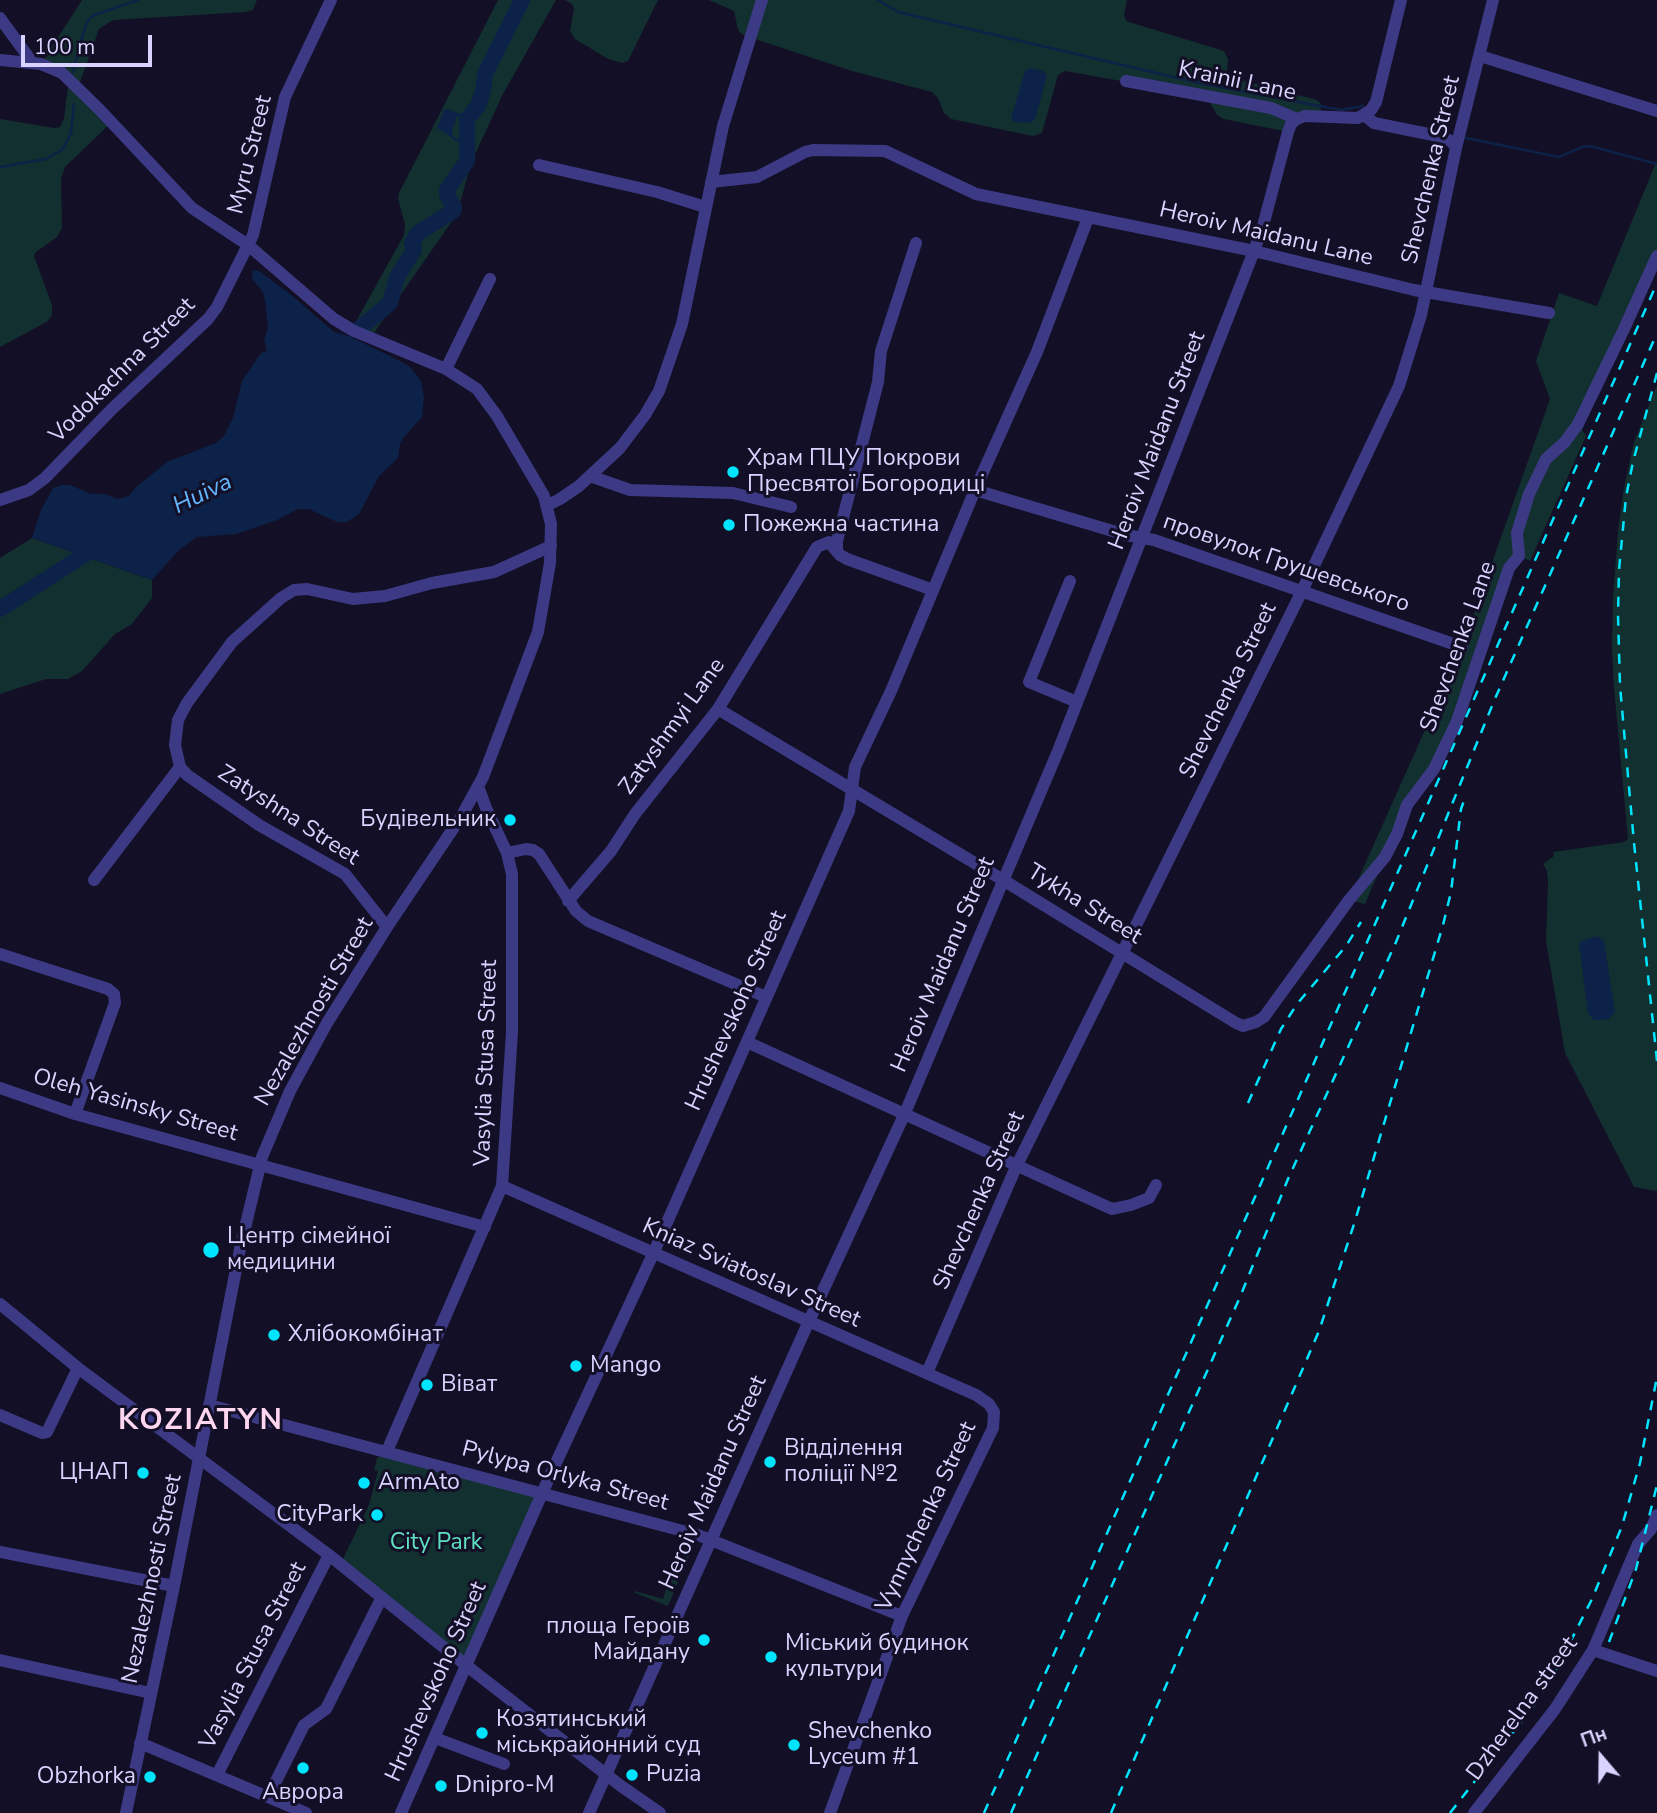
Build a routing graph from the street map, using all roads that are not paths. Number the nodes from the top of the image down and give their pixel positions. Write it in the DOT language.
graph roads {
  1 [pos="331,0"];
  2 [pos="762,0"];
  3 [pos="1401,0"];
  4 [pos="1493,0"];
  5 [pos="0,18"];
  6 [pos="1480,56"];
  7 [pos="0,60"];
  8 [pos="32,62"];
  9 [pos="1126,81"];
  10 [pos="1657,111"];
  11 [pos="1364,115"];
  12 [pos="1297,119"];
  13 [pos="1456,148"];
  14 [pos="539,165"];
  15 [pos="711,183"];
  16 [pos="705,207"];
  17 [pos="1088,218"];
  18 [pos="916,243"];
  19 [pos="248,245"];
  20 [pos="1254,251"];
  21 [pos="1657,256"];
  22 [pos="490,279"];
  23 [pos="1427,292"];
  24 [pos="1549,313"];
  25 [pos="446,369"];
  26 [pos="590,476"];
  27 [pos="975,490"];
  28 [pos="0,500"];
  29 [pos="548,505"];
  30 [pos="791,507"];
  31 [pos="1143,539"];
  32 [pos="551,546"];
  33 [pos="833,547"];
  34 [pos="1070,581"];
  35 [pos="933,590"];
  36 [pos="1302,591"];
  37 [pos="1462,647"];
  38 [pos="1077,702"];
  39 [pos="718,709"];
  40 [pos="180,767"];
  41 [pos="478,786"];
  42 [pos="852,788"];
  43 [pos="508,853"];
  44 [pos="94,880"];
  45 [pos="1003,880"];
  46 [pos="568,901"];
  47 [pos="387,927"];
  48 [pos="1122,952"];
  49 [pos="0,954"];
  50 [pos="766,997"];
  51 [pos="1249,1025"];
  52 [pos="747,1042"];
  53 [pos="0,1088"];
  54 [pos="905,1113"];
  55 [pos="75,1114"];
  56 [pos="259,1164"];
  57 [pos="1016,1167"];
  58 [pos="1156,1185"];
  59 [pos="502,1186"];
  60 [pos="485,1227"];
  61 [pos="653,1254"];
  62 [pos="0,1304"];
  63 [pos="808,1321"];
  64 [pos="78,1368"];
  65 [pos="927,1373"];
  66 [pos="984,1399"];
  67 [pos="209,1405"];
  68 [pos="0,1415"];
  69 [pos="387,1451"];
  70 [pos="198,1460"];
  71 [pos="542,1493"];
  72 [pos="1657,1515"];
  73 [pos="712,1539"];
  74 [pos="0,1552"];
  75 [pos="329,1555"];
  76 [pos="174,1586"];
  77 [pos="382,1597"];
  78 [pos="902,1616"];
  79 [pos="1593,1650"];
  80 [pos="0,1660"];
  81 [pos="467,1666"];
  82 [pos="1657,1671"];
  83 [pos="151,1693"];
  84 [pos="435,1738"];
  85 [pos="140,1743"];
  86 [pos="504,1764"];
  87 [pos="608,1774"];
  88 [pos="217,1775"];
  89 [pos="268,1797"];
  90 [pos="126,1813"];
  91 [pos="306,1813"];
  92 [pos="401,1813"];
  93 [pos="589,1813"];
  94 [pos="660,1813"];
  95 [pos="830,1813"];
  96 [pos="1474,1813"];
  1 -- 19 [label="street, Myru Street"];
  2 -- 15 [label="street"];
  3 -- 11 [label="street"];
  4 -- 6 [label="street, Shevchenka Street"];
  5 -- 8 [label="street"];
  6 -- 10 [label="street"];
  6 -- 13 [label="street, Shevchenka Street"];
  7 -- 8 [label="street"];
  8 -- 19 [label="street"];
  9 -- 12 [label="street, Krainii Lane"];
  11 -- 12 [label="street, Krainii Lane"];
  11 -- 13 [label="street, Krainii Lane"];
  12 -- 20 [label="street, Heroiv Maidanu Street"];
  13 -- 23 [label="street, Shevchenka Street"];
  14 -- 16 [label="street"];
  15 -- 16 [label="street"];
  15 -- 17 [label="street, Heroiv Maidanu Lane"];
  16 -- 26 [label="street"];
  17 -- 20 [label="street, Heroiv Maidanu Lane"];
  17 -- 27 [label="street, Hrushevskoho Street"];
  18 -- 33 [label="street"];
  19 -- 25 [label="street"];
  19 -- 28 [label="street, Vodokachna Street"];
  20 -- 23 [label="street, Heroiv Maidanu Lane"];
  20 -- 31 [label="street, Heroiv Maidanu Street"];
  21 -- 51 [label="street, Shevchenka Lane"];
  22 -- 25 [label="street"];
  23 -- 24 [label="street, Heroiv Maidanu Lane"];
  23 -- 36 [label="street, Shevchenka Street"];
  25 -- 29 [label="street"];
  26 -- 29 [label="street"];
  26 -- 30 [label="street"];
  27 -- 31 [label="street, провулок Грушевського"];
  27 -- 35 [label="street, Hrushevskoho Street"];
  29 -- 32 [label="street, Nezalezhnosti Street"];
  31 -- 36 [label="street, провулок Грушевського"];
  31 -- 38 [label="street, Heroiv Maidanu Street"];
  32 -- 40 [label="street"];
  32 -- 41 [label="street, Nezalezhnosti Street"];
  33 -- 35 [label="street"];
  33 -- 39 [label="street, Zatyshmyi Lane"];
  34 -- 38 [label="street"];
  35 -- 42 [label="street, Hrushevskoho Street"];
  36 -- 37 [label="street, провулок Грушевського"];
  36 -- 48 [label="street, Shevchenka Street"];
  38 -- 45 [label="street, Heroiv Maidanu Street"];
  39 -- 42 [label="street, Tykha Street"];
  39 -- 46 [label="street, Zatyshmyi Lane"];
  40 -- 44 [label="street"];
  40 -- 47 [label="street, Zatyshna Street"];
  41 -- 43 [label="street, Vasylia Stusa Street"];
  41 -- 47 [label="street, Nezalezhnosti Street"];
  42 -- 45 [label="street, Tykha Street"];
  42 -- 50 [label="street, Hrushevskoho Street"];
  43 -- 46 [label="street"];
  43 -- 59 [label="street, Vasylia Stusa Street"];
  45 -- 48 [label="street, Tykha Street"];
  45 -- 54 [label="street, Heroiv Maidanu Street"];
  46 -- 50 [label="street"];
  47 -- 56 [label="street, Nezalezhnosti Street"];
  48 -- 51 [label="street, Tykha Street"];
  48 -- 57 [label="street, Shevchenka Street"];
  49 -- 55 [label="street"];
  50 -- 52 [label="street, Hrushevskoho Street"];
  52 -- 54 [label="street"];
  52 -- 61 [label="street, Hrushevskoho Street"];
  53 -- 55 [label="street, Oleh Yasinsky Street"];
  54 -- 57 [label="street"];
  54 -- 63 [label="street, Heroiv Maidanu Street"];
  55 -- 56 [label="street, Oleh Yasinsky Street"];
  56 -- 60 [label="street, Oleh Yasinsky Street"];
  56 -- 67 [label="street, Nezalezhnosti Street"];
  57 -- 58 [label="street"];
  57 -- 65 [label="street, Shevchenka Street"];
  59 -- 60 [label="street, Vasylia Stusa Street"];
  59 -- 61 [label="street, Kniaz Sviatoslav Street"];
  60 -- 69 [label="street, Vasylia Stusa Street"];
  61 -- 63 [label="street, Kniaz Sviatoslav Street"];
  61 -- 71 [label="street, Hrushevskoho Street"];
  62 -- 64 [label="street"];
  63 -- 65 [label="street, Kniaz Sviatoslav Street"];
  63 -- 73 [label="street, Heroiv Maidanu Street"];
  64 -- 68 [label="street"];
  64 -- 70 [label="street"];
  65 -- 66 [label="street, Kniaz Sviatoslav Street"];
  66 -- 78 [label="street, Vynnychenka Street"];
  67 -- 69 [label="street, Pylypa Orlyka Street"];
  67 -- 70 [label="street, Nezalezhnosti Street"];
  69 -- 71 [label="street, Pylypa Orlyka Street"];
  70 -- 75 [label="street"];
  70 -- 76 [label="street, Nezalezhnosti Street"];
  71 -- 73 [label="street, Pylypa Orlyka Street"];
  71 -- 81 [label="street, Hrushevskoho Street"];
  72 -- 79 [label="street, Dzherelna street"];
  73 -- 78 [label="street, Pylypa Orlyka Street"];
  73 -- 87 [label="street, Heroiv Maidanu Street"];
  74 -- 76 [label="street"];
  75 -- 77 [label="street"];
  75 -- 88 [label="street, Vasylia Stusa Street"];
  76 -- 83 [label="street, Nezalezhnosti Street"];
  77 -- 81 [label="street"];
  77 -- 89 [label="street"];
  78 -- 95 [label="street, Vynnychenka Street"];
  79 -- 82 [label="street"];
  79 -- 96 [label="street, Dzherelna street"];
  80 -- 83 [label="street"];
  81 -- 84 [label="street, Hrushevskoho Street"];
  81 -- 87 [label="street"];
  83 -- 85 [label="street, Nezalezhnosti Street"];
  84 -- 86 [label="street"];
  84 -- 92 [label="street, Hrushevskoho Street"];
  85 -- 88 [label="street"];
  85 -- 90 [label="street, Nezalezhnosti Street"];
  87 -- 93 [label="street, Heroiv Maidanu Street"];
  87 -- 94 [label="street"];
  88 -- 89 [label="street"];
  89 -- 91 [label="street"];
}
